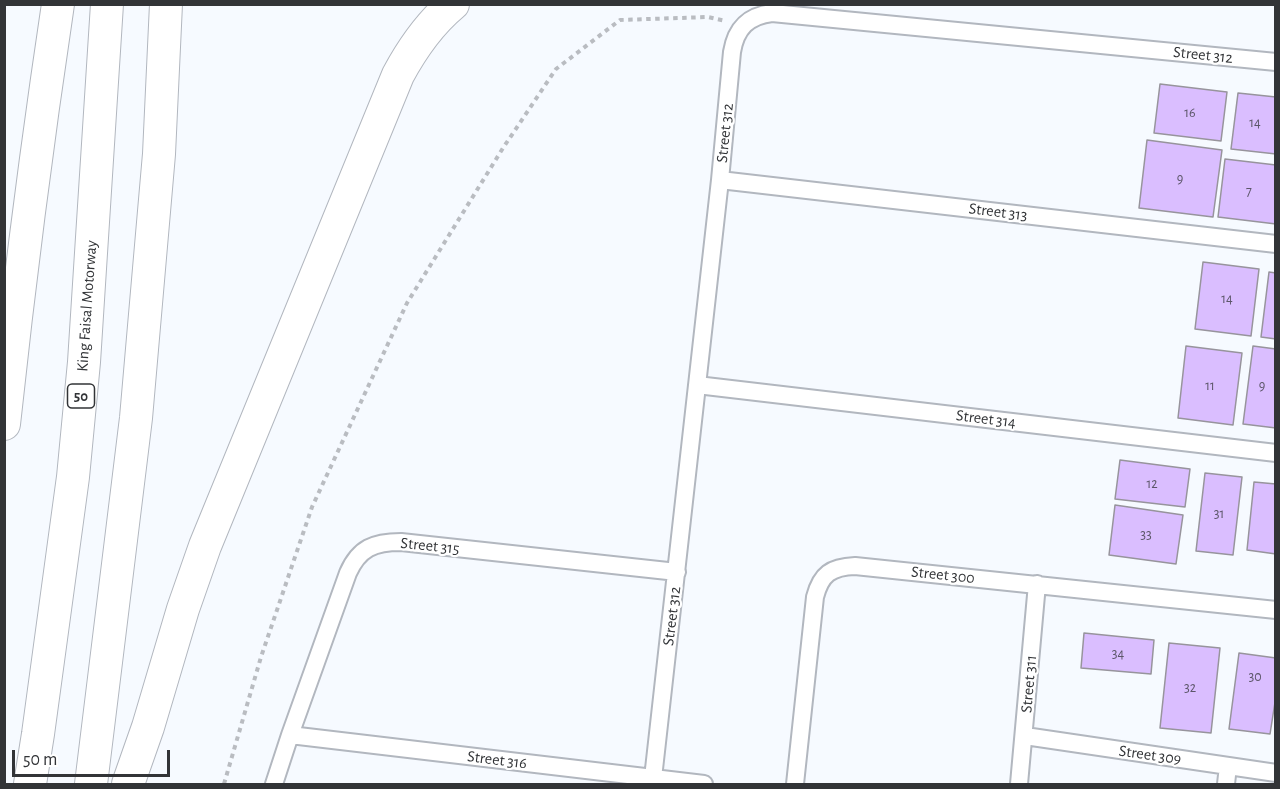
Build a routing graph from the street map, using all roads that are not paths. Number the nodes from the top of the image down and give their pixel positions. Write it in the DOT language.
graph roads {
  1 [pos="58,4"];
  2 [pos="107,4"];
  3 [pos="166,4"];
  4 [pos="453,4"];
  5 [pos="1275,62"];
  6 [pos="720,180"];
  7 [pos="1275,244"];
  8 [pos="697,386"];
  9 [pos="4,424"];
  10 [pos="1275,453"];
  11 [pos="677,572"];
  12 [pos="1037,584"];
  13 [pos="1275,610"];
  14 [pos="290,735"];
  15 [pos="1025,736"];
  16 [pos="1228,766"];
  17 [pos="1275,773"];
  18 [pos="653,778"];
  19 [pos="30,784"];
  20 [pos="91,784"];
  21 [pos="128,784"];
  22 [pos="274,784"];
  23 [pos="704,784"];
  24 [pos="795,784"];
  25 [pos="1019,784"];
  26 [pos="1226,784"];
  1 -- 9 [label="highway"];
  2 -- 19 [label="highway, King Faisal Motorway / 50"];
  3 -- 20 [label="highway"];
  4 -- 21 [label="highway"];
  5 -- 6 [label="street, Street 312"];
  6 -- 7 [label="street, Street 313"];
  6 -- 8 [label="street, Street 312"];
  8 -- 10 [label="street, Street 314"];
  8 -- 11 [label="street, Street 312"];
  11 -- 14 [label="street, Street 315"];
  11 -- 18 [label="street, Street 312"];
  12 -- 13 [label="street, Street 300"];
  12 -- 15 [label="street, Street 311"];
  12 -- 24 [label="street, Street 300"];
  14 -- 18 [label="street, Street 316"];
  14 -- 22 [label="street, Street 315"];
  15 -- 16 [label="street, Street 309"];
  15 -- 25 [label="street, Street 311"];
  16 -- 17 [label="street, Street 309"];
  16 -- 26 [label="street"];
  18 -- 23 [label="street, Street 316"];
}
